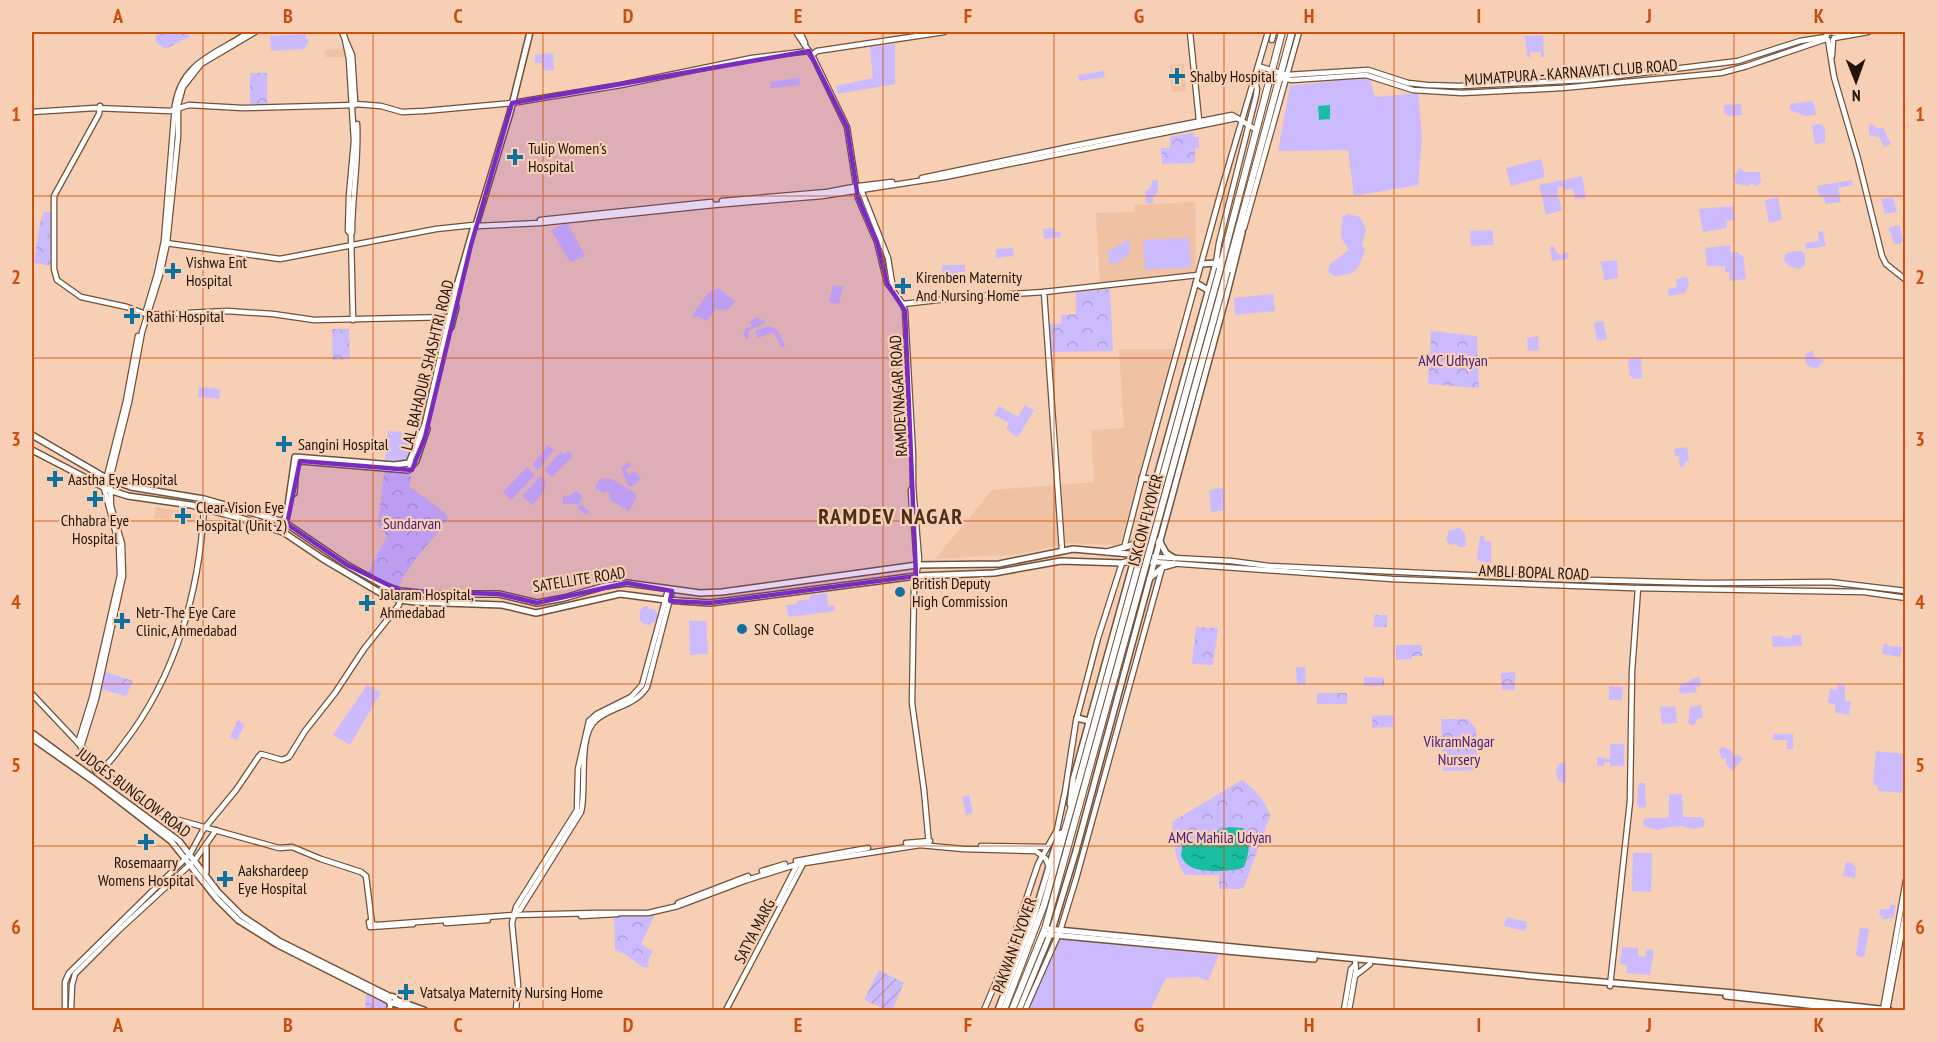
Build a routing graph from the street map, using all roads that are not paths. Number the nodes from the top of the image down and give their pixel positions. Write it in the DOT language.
graph roads {
  1 [pos="249,32"];
  2 [pos="255,32"];
  3 [pos="529,32"];
  4 [pos="798,32"];
  5 [pos="945,32"];
  6 [pos="1192,32"];
  7 [pos="1268,32"];
  8 [pos="1274,32"];
  9 [pos="1282,32"];
  10 [pos="1292,32"];
  11 [pos="1299,32"];
  12 [pos="1844,32"];
  13 [pos="1868,32"];
  14 [pos="343,33"];
  15 [pos="1830,36"];
  16 [pos="1272,41"];
  17 [pos="810,53"];
  18 [pos="1258,66"];
  19 [pos="1270,74"];
  20 [pos="1283,77"];
  21 [pos="1254,80"];
  22 [pos="510,103"];
  23 [pos="354,104"];
  24 [pos="100,107"];
  25 [pos="177,107"];
  26 [pos="32,111"];
  27 [pos="1237,118"];
  28 [pos="1200,120"];
  29 [pos="1243,122"];
  30 [pos="1248,125"];
  31 [pos="1255,129"];
  32 [pos="857,187"];
  33 [pos="1243,211"];
  34 [pos="475,226"];
  35 [pos="1242,233"];
  36 [pos="165,243"];
  37 [pos="351,246"];
  38 [pos="1202,264"];
  39 [pos="1221,266"];
  40 [pos="1198,275"];
  41 [pos="1905,280"];
  42 [pos="1196,283"];
  43 [pos="1208,290"];
  44 [pos="1046,292"];
  45 [pos="903,304"];
  46 [pos="146,314"];
  47 [pos="451,317"];
  48 [pos="353,321"];
  49 [pos="32,435"];
  50 [pos="32,450"];
  51 [pos="1142,478"];
  52 [pos="108,479"];
  53 [pos="1156,480"];
  54 [pos="106,489"];
  55 [pos="204,509"];
  56 [pos="286,523"];
  57 [pos="281,532"];
  58 [pos="1140,537"];
  59 [pos="1160,542"];
  60 [pos="1124,548"];
  61 [pos="1062,550"];
  62 [pos="1107,552"];
  63 [pos="1134,557"];
  64 [pos="1164,557"];
  65 [pos="1155,560"];
  66 [pos="1174,561"];
  67 [pos="1122,563"];
  68 [pos="917,565"];
  69 [pos="1162,566"];
  70 [pos="916,576"];
  71 [pos="1150,578"];
  72 [pos="1638,581"];
  73 [pos="1638,588"];
  74 [pos="670,590"];
  75 [pos="1905,591"];
  76 [pos="1905,598"];
  77 [pos="1144,599"];
  78 [pos="400,600"];
  79 [pos="668,600"];
  80 [pos="1153,602"];
  81 [pos="32,694"];
  82 [pos="1077,717"];
  83 [pos="1089,722"];
  84 [pos="32,733"];
  85 [pos="32,738"];
  86 [pos="80,745"];
  87 [pos="94,760"];
  88 [pos="103,769"];
  89 [pos="93,773"];
  90 [pos="1083,781"];
  91 [pos="1069,812"];
  92 [pos="203,828"];
  93 [pos="215,831"];
  94 [pos="1064,832"];
  95 [pos="1072,835"];
  96 [pos="1058,837"];
  97 [pos="1079,837"];
  98 [pos="929,843"];
  99 [pos="206,847"];
  100 [pos="1047,848"];
  101 [pos="1037,849"];
  102 [pos="1043,855"];
  103 [pos="187,856"];
  104 [pos="195,860"];
  105 [pos="801,861"];
  106 [pos="189,865"];
  107 [pos="1049,867"];
  108 [pos="206,875"];
  109 [pos="1905,880"];
  110 [pos="1046,887"];
  111 [pos="1905,910"];
  112 [pos="515,915"];
  113 [pos="1048,932"];
  114 [pos="1058,933"];
  115 [pos="1354,962"];
  116 [pos="1370,964"];
  117 [pos="1354,977"];
  118 [pos="1610,984"];
  119 [pos="392,1001"];
  120 [pos="1886,1010"];
  121 [pos="65,1011"];
  122 [pos="71,1011"];
  123 [pos="389,1011"];
  124 [pos="412,1011"];
  125 [pos="424,1011"];
  126 [pos="516,1011"];
  127 [pos="724,1011"];
  128 [pos="984,1011"];
  129 [pos="998,1011"];
  130 [pos="1004,1011"];
  131 [pos="1012,1011"];
  132 [pos="1019,1011"];
  133 [pos="1024,1011"];
  134 [pos="1344,1011"];
  135 [pos="1349,1011"];
  136 [pos="1853,1011"];
  1 -- 25 [label="street"];
  2 -- 25 [label="street"];
  3 -- 22 [label="main road"];
  4 -- 17 [label="street, RAMDEVNAGAR ROAD"];
  5 -- 17 [label="street"];
  6 -- 28 [label="street"];
  7 -- 16 [label="street"];
  8 -- 16 [label="street"];
  9 -- 16 [label="highway"];
  10 -- 20 [label="highway, ISKCON FLYOVER"];
  11 -- 20 [label="street"];
  12 -- 15 [label="street"];
  13 -- 15 [label="street"];
  14 -- 23 [label="street"];
  15 -- 20 [label="street, MUMATPURA - KARNAVATI CLUB ROAD"];
  15 -- 20 [label="street, MUMATPURA - KARNAVATI CLUB ROAD"];
  15 -- 41 [label="street"];
  16 -- 18 [label="street"];
  16 -- 19 [label="highway"];
  17 -- 22 [label="street"];
  17 -- 32 [label="street, RAMDEVNAGAR ROAD"];
  18 -- 19 [label="street"];
  18 -- 21 [label="street"];
  19 -- 20 [label="street"];
  19 -- 31 [label="highway"];
  20 -- 33 [label="highway, ISKCON FLYOVER"];
  20 -- 35 [label="street"];
  21 -- 29 [label="street"];
  21 -- 30 [label="street"];
  22 -- 23 [label="street"];
  22 -- 34 [label="main road"];
  23 -- 25 [label="street"];
  23 -- 37 [label="street"];
  24 -- 25 [label="street"];
  24 -- 26 [label="street"];
  24 -- 46 [label="street"];
  25 -- 36 [label="street"];
  27 -- 28 [label="street"];
  27 -- 29 [label="street"];
  27 -- 32 [label="street"];
  28 -- 32 [label="street"];
  29 -- 30 [label="street"];
  29 -- 38 [label="street"];
  30 -- 31 [label="street"];
  30 -- 39 [label="street"];
  31 -- 39 [label="highway"];
  32 -- 34 [label="street"];
  32 -- 45 [label="street, RAMDEVNAGAR ROAD"];
  33 -- 35 [label="main road"];
  33 -- 39 [label="highway, ISKCON FLYOVER"];
  34 -- 37 [label="street"];
  34 -- 47 [label="main road"];
  35 -- 59 [label="main road"];
  36 -- 37 [label="street"];
  36 -- 46 [label="street"];
  37 -- 48 [label="street"];
  38 -- 39 [label="main road"];
  38 -- 40 [label="street"];
  39 -- 43 [label="main road"];
  39 -- 90 [label="highway, ISKCON FLYOVER, bridge"];
  40 -- 42 [label="street"];
  40 -- 44 [label="street"];
  42 -- 43 [label="main road"];
  42 -- 51 [label="street"];
  43 -- 53 [label="main road"];
  44 -- 45 [label="street"];
  44 -- 61 [label="street"];
  45 -- 68 [label="street, RAMDEVNAGAR ROAD"];
  46 -- 48 [label="street"];
  46 -- 52 [label="street"];
  47 -- 48 [label="street"];
  47 -- 56 [label="main road"];
  47 -- 56 [label="main road, LAL BAHADUR SHASHTRI ROAD"];
  49 -- 52 [label="main road, SATELLITE ROAD"];
  50 -- 54 [label="main road, SATELLITE ROAD"];
  51 -- 53 [label="main road"];
  51 -- 60 [label="street"];
  52 -- 54 [label="street"];
  52 -- 56 [label="main road, SATELLITE ROAD"];
  53 -- 58 [label="main road"];
  54 -- 55 [label="main road, SATELLITE ROAD"];
  54 -- 86 [label="street"];
  55 -- 57 [label="main road, SATELLITE ROAD"];
  55 -- 88 [label="street"];
  56 -- 57 [label="main road"];
  56 -- 74 [label="main road, SATELLITE ROAD"];
  57 -- 78 [label="main road, SATELLITE ROAD"];
  58 -- 59 [label="main road"];
  58 -- 60 [label="main road"];
  58 -- 63 [label="main road"];
  59 -- 65 [label="main road"];
  59 -- 66 [label="main road"];
  60 -- 62 [label="main road"];
  61 -- 62 [label="main road, SATELLITE ROAD"];
  61 -- 68 [label="main road, SATELLITE ROAD"];
  62 -- 63 [label="main road, SATELLITE ROAD"];
  63 -- 65 [label="main road, SATELLITE ROAD"];
  63 -- 67 [label="main road, SATELLITE ROAD"];
  63 -- 83 [label="main road"];
  64 -- 65 [label="street, SATELLITE ROAD"];
  64 -- 66 [label="street, AMBLI BOPAL ROAD"];
  65 -- 69 [label="street, SATELLITE ROAD"];
  65 -- 71 [label="main road"];
  66 -- 69 [label="main road"];
  66 -- 72 [label="street, AMBLI BOPAL ROAD"];
  66 -- 73 [label="street, AMBLI BOPAL ROAD"];
  67 -- 70 [label="main road, SATELLITE ROAD"];
  67 -- 82 [label="street"];
  68 -- 70 [label="street, RAMDEVNAGAR ROAD"];
  68 -- 74 [label="main road, SATELLITE ROAD"];
  69 -- 71 [label="main road"];
  69 -- 80 [label="street"];
  70 -- 79 [label="main road, SATELLITE ROAD"];
  70 -- 98 [label="street, RAMDEVNAGAR ROAD"];
  71 -- 77 [label="main road"];
  72 -- 73 [label="street"];
  72 -- 75 [label="street, AMBLI BOPAL ROAD"];
  73 -- 76 [label="street, AMBLI BOPAL ROAD"];
  73 -- 118 [label="street"];
  74 -- 79 [label="street"];
  77 -- 80 [label="main road"];
  77 -- 97 [label="main road"];
  78 -- 79 [label="main road, SATELLITE ROAD"];
  78 -- 92 [label="street"];
  79 -- 112 [label="street"];
  80 -- 114 [label="street"];
  81 -- 86 [label="street"];
  82 -- 83 [label="main road"];
  82 -- 100 [label="street"];
  83 -- 91 [label="main road"];
  84 -- 89 [label="main road, JUDGES BUNGLOW ROAD"];
  85 -- 103 [label="main road, JUDGES BUNGLOW ROAD"];
  86 -- 87 [label="street"];
  87 -- 88 [label="street"];
  87 -- 89 [label="street"];
  88 -- 89 [label="street"];
  88 -- 92 [label="street"];
  89 -- 103 [label="main road, JUDGES BUNGLOW ROAD"];
  90 -- 91 [label="highway, ISKCON FLYOVER"];
  90 -- 95 [label="highway, ISKCON FLYOVER"];
  91 -- 94 [label="highway, ISKCON FLYOVER"];
  92 -- 93 [label="street"];
  92 -- 103 [label="street"];
  93 -- 99 [label="street"];
  93 -- 112 [label="street"];
  94 -- 96 [label="main road"];
  94 -- 110 [label="highway, PAKWAN FLYOVER"];
  95 -- 97 [label="highway"];
  95 -- 113 [label="highway, PAKWAN FLYOVER"];
  96 -- 100 [label="street"];
  96 -- 107 [label="main road"];
  97 -- 113 [label="main road"];
  98 -- 101 [label="street"];
  98 -- 105 [label="street"];
  99 -- 104 [label="street"];
  99 -- 108 [label="main road"];
  100 -- 101 [label="street"];
  100 -- 102 [label="street"];
  101 -- 102 [label="street"];
  102 -- 107 [label="street"];
  102 -- 128 [label="street"];
  103 -- 104 [label="main road, JUDGES BUNGLOW ROAD"];
  103 -- 106 [label="main road, JUDGES BUNGLOW ROAD"];
  103 -- 121 [label="street"];
  104 -- 106 [label="street"];
  104 -- 108 [label="main road, JUDGES BUNGLOW ROAD"];
  105 -- 112 [label="street"];
  105 -- 127 [label="street, SATYA MARG"];
  106 -- 119 [label="main road, JUDGES BUNGLOW ROAD"];
  106 -- 122 [label="street"];
  107 -- 110 [label="main road"];
  108 -- 119 [label="main road, JUDGES BUNGLOW ROAD"];
  109 -- 120 [label="street"];
  110 -- 129 [label="main road"];
  110 -- 130 [label="highway, PAKWAN FLYOVER"];
  111 -- 120 [label="street"];
  112 -- 126 [label="street"];
  113 -- 114 [label="main road"];
  113 -- 131 [label="highway, PAKWAN FLYOVER"];
  113 -- 132 [label="main road"];
  114 -- 115 [label="main road"];
  114 -- 133 [label="street"];
  115 -- 116 [label="main road"];
  115 -- 117 [label="street"];
  115 -- 118 [label="main road"];
  115 -- 134 [label="street"];
  116 -- 117 [label="street"];
  116 -- 118 [label="main road"];
  117 -- 135 [label="street"];
  118 -- 120 [label="main road"];
  118 -- 136 [label="main road"];
  119 -- 123 [label="street"];
  119 -- 124 [label="main road, JUDGES BUNGLOW ROAD"];
  119 -- 125 [label="main road, JUDGES BUNGLOW ROAD"];
}
